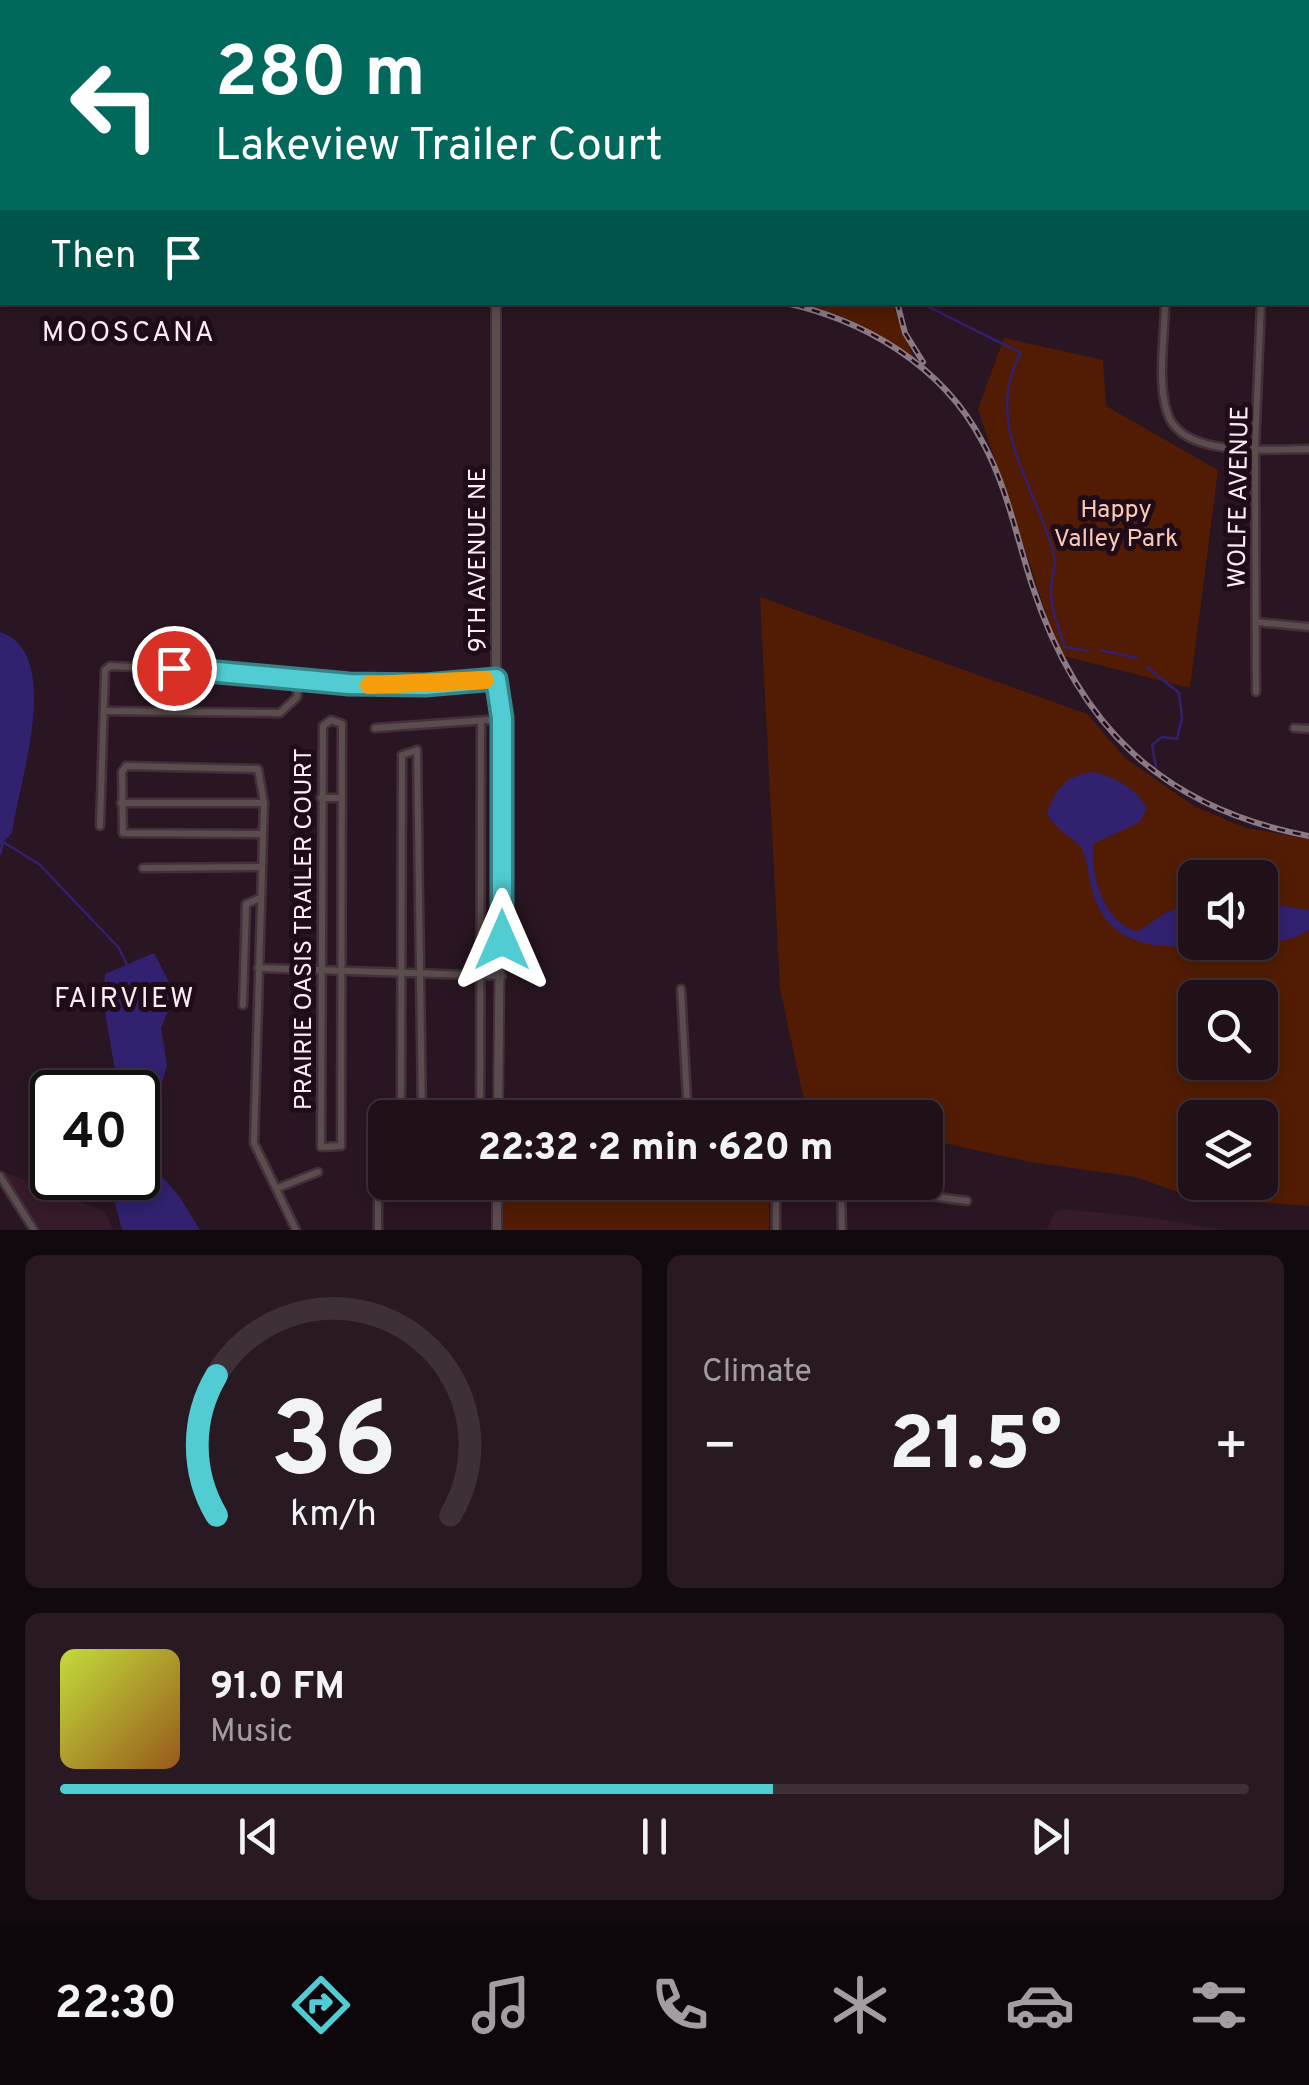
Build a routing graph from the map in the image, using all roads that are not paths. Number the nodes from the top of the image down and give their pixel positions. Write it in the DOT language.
graph roads {
  1 [pos="496,305"];
  2 [pos="1164,305"];
  3 [pos="1260,305"];
  4 [pos="1255,448"];
  5 [pos="1309,448"];
  6 [pos="1256,622"];
  7 [pos="1309,626"];
  8 [pos="298,679"];
  9 [pos="496,679"];
  10 [pos="1256,692"];
  11 [pos="104,711"];
  12 [pos="502,718"];
  13 [pos="481,722"];
  14 [pos="375,728"];
  15 [pos="1294,728"];
  16 [pos="1309,729"];
  17 [pos="321,798"];
  18 [pos="342,798"];
  19 [pos="420,798"];
  20 [pos="401,799"];
  21 [pos="121,802"];
  22 [pos="264,803"];
  23 [pos="100,826"];
  24 [pos="263,834"];
  25 [pos="261,867"];
  26 [pos="143,868"];
  27 [pos="260,898"];
  28 [pos="258,968"];
  29 [pos="320,971"];
  30 [pos="343,972"];
  31 [pos="398,974"];
  32 [pos="421,976"];
  33 [pos="480,976"];
  34 [pos="502,976"];
  35 [pos="681,988"];
  36 [pos="243,1005"];
  37 [pos="401,1100"];
  38 [pos="422,1100"];
  39 [pos="480,1100"];
  40 [pos="499,1100"];
  41 [pos="687,1100"];
  42 [pos="318,1172"];
  43 [pos="0,1176"];
  44 [pos="278,1188"];
  45 [pos="943,1198"];
  46 [pos="378,1200"];
  47 [pos="497,1200"];
  48 [pos="776,1200"];
  49 [pos="842,1200"];
  50 [pos="967,1202"];
  51 [pos="34,1230"];
  52 [pos="296,1230"];
  53 [pos="378,1230"];
  54 [pos="496,1230"];
  55 [pos="776,1230"];
  56 [pos="842,1230"];
  1 -- 9 [label="street, 9TH AVENUE NE"];
  2 -- 4 [label="street"];
  3 -- 4 [label="street, WOLFE AVENUE"];
  4 -- 5 [label="street"];
  4 -- 6 [label="street, WOLFE AVENUE"];
  6 -- 7 [label="street"];
  6 -- 10 [label="street, WOLFE AVENUE"];
  8 -- 9 [label="street"];
  8 -- 11 [label="street"];
  8 -- 11 [label="street"];
  9 -- 12 [label="street, 9TH AVENUE NE"];
  11 -- 23 [label="street"];
  12 -- 13 [label="street"];
  12 -- 34 [label="street, 9TH AVENUE NE"];
  13 -- 14 [label="street"];
  13 -- 33 [label="street"];
  15 -- 16 [label="street"];
  17 -- 18 [label="street"];
  17 -- 18 [label="street, PRAIRIE OASIS TRAILER COURT"];
  17 -- 29 [label="street, PRAIRIE OASIS TRAILER COURT"];
  18 -- 30 [label="street, PRAIRIE OASIS TRAILER COURT"];
  19 -- 20 [label="street"];
  19 -- 20 [label="street"];
  19 -- 32 [label="street"];
  20 -- 31 [label="street"];
  21 -- 22 [label="street"];
  21 -- 22 [label="street"];
  21 -- 24 [label="street"];
  22 -- 24 [label="street"];
  24 -- 25 [label="street"];
  25 -- 26 [label="street"];
  25 -- 27 [label="street"];
  27 -- 28 [label="street"];
  27 -- 36 [label="street"];
  28 -- 29 [label="street"];
  28 -- 44 [label="street"];
  29 -- 30 [label="street"];
  29 -- 30 [label="street, PRAIRIE OASIS TRAILER COURT"];
  30 -- 31 [label="street"];
  31 -- 32 [label="street"];
  31 -- 37 [label="street"];
  32 -- 33 [label="street"];
  32 -- 38 [label="street"];
  33 -- 34 [label="street"];
  33 -- 39 [label="street"];
  34 -- 40 [label="street, 9TH AVENUE NE"];
  35 -- 41 [label="street"];
  42 -- 44 [label="street"];
  43 -- 51 [label="street"];
  44 -- 52 [label="street"];
  45 -- 50 [label="street"];
  46 -- 53 [label="street"];
  47 -- 54 [label="street"];
  48 -- 55 [label="street"];
  49 -- 56 [label="street"];
}
